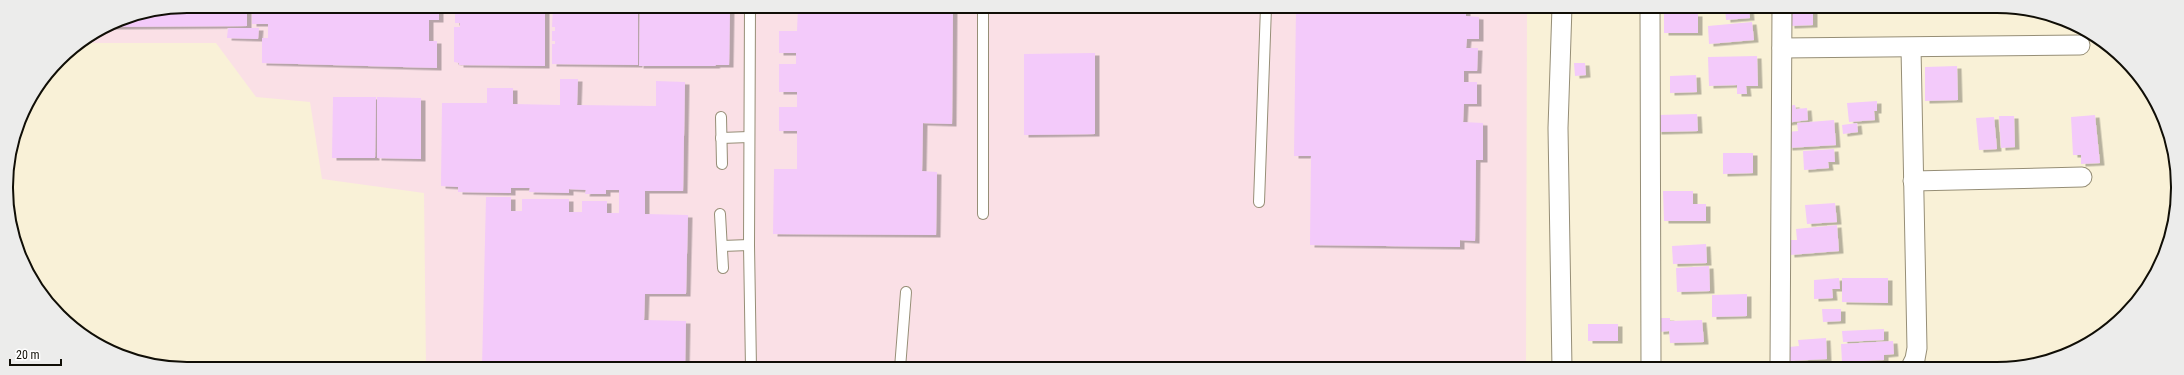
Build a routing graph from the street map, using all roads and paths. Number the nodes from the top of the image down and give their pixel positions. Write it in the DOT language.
graph roads {
  1 [pos="750,13"];
  2 [pos="983,13"];
  3 [pos="1266,13"];
  4 [pos="1562,13"];
  5 [pos="1650,13"];
  6 [pos="1782,13"];
  7 [pos="2080,45"];
  8 [pos="1782,48"];
  9 [pos="1911,48"];
  10 [pos="720,117"];
  11 [pos="749,137"];
  12 [pos="721,138"];
  13 [pos="722,164"];
  14 [pos="2082,177"];
  15 [pos="1913,181"];
  16 [pos="1259,202"];
  17 [pos="720,214"];
  18 [pos="983,214"];
  19 [pos="749,245"];
  20 [pos="722,246"];
  21 [pos="723,268"];
  22 [pos="906,292"];
  23 [pos="751,362"];
  24 [pos="900,362"];
  25 [pos="1562,362"];
  26 [pos="1651,362"];
  27 [pos="1780,362"];
  28 [pos="1914,362"];
  1 -- 11 [label="lane"];
  2 -- 18 [label="lane"];
  3 -- 16 [label="lane"];
  4 -- 25 [label="street"];
  5 -- 26 [label="street"];
  6 -- 8 [label="street"];
  7 -- 9 [label="street"];
  8 -- 9 [label="street"];
  8 -- 27 [label="street"];
  9 -- 15 [label="street"];
  10 -- 12 [label="lane"];
  11 -- 12 [label="lane"];
  11 -- 19 [label="lane"];
  12 -- 13 [label="lane"];
  14 -- 15 [label="street"];
  15 -- 28 [label="street"];
  17 -- 20 [label="lane"];
  19 -- 20 [label="lane"];
  19 -- 23 [label="lane"];
  20 -- 21 [label="lane"];
  22 -- 24 [label="lane"];
}
